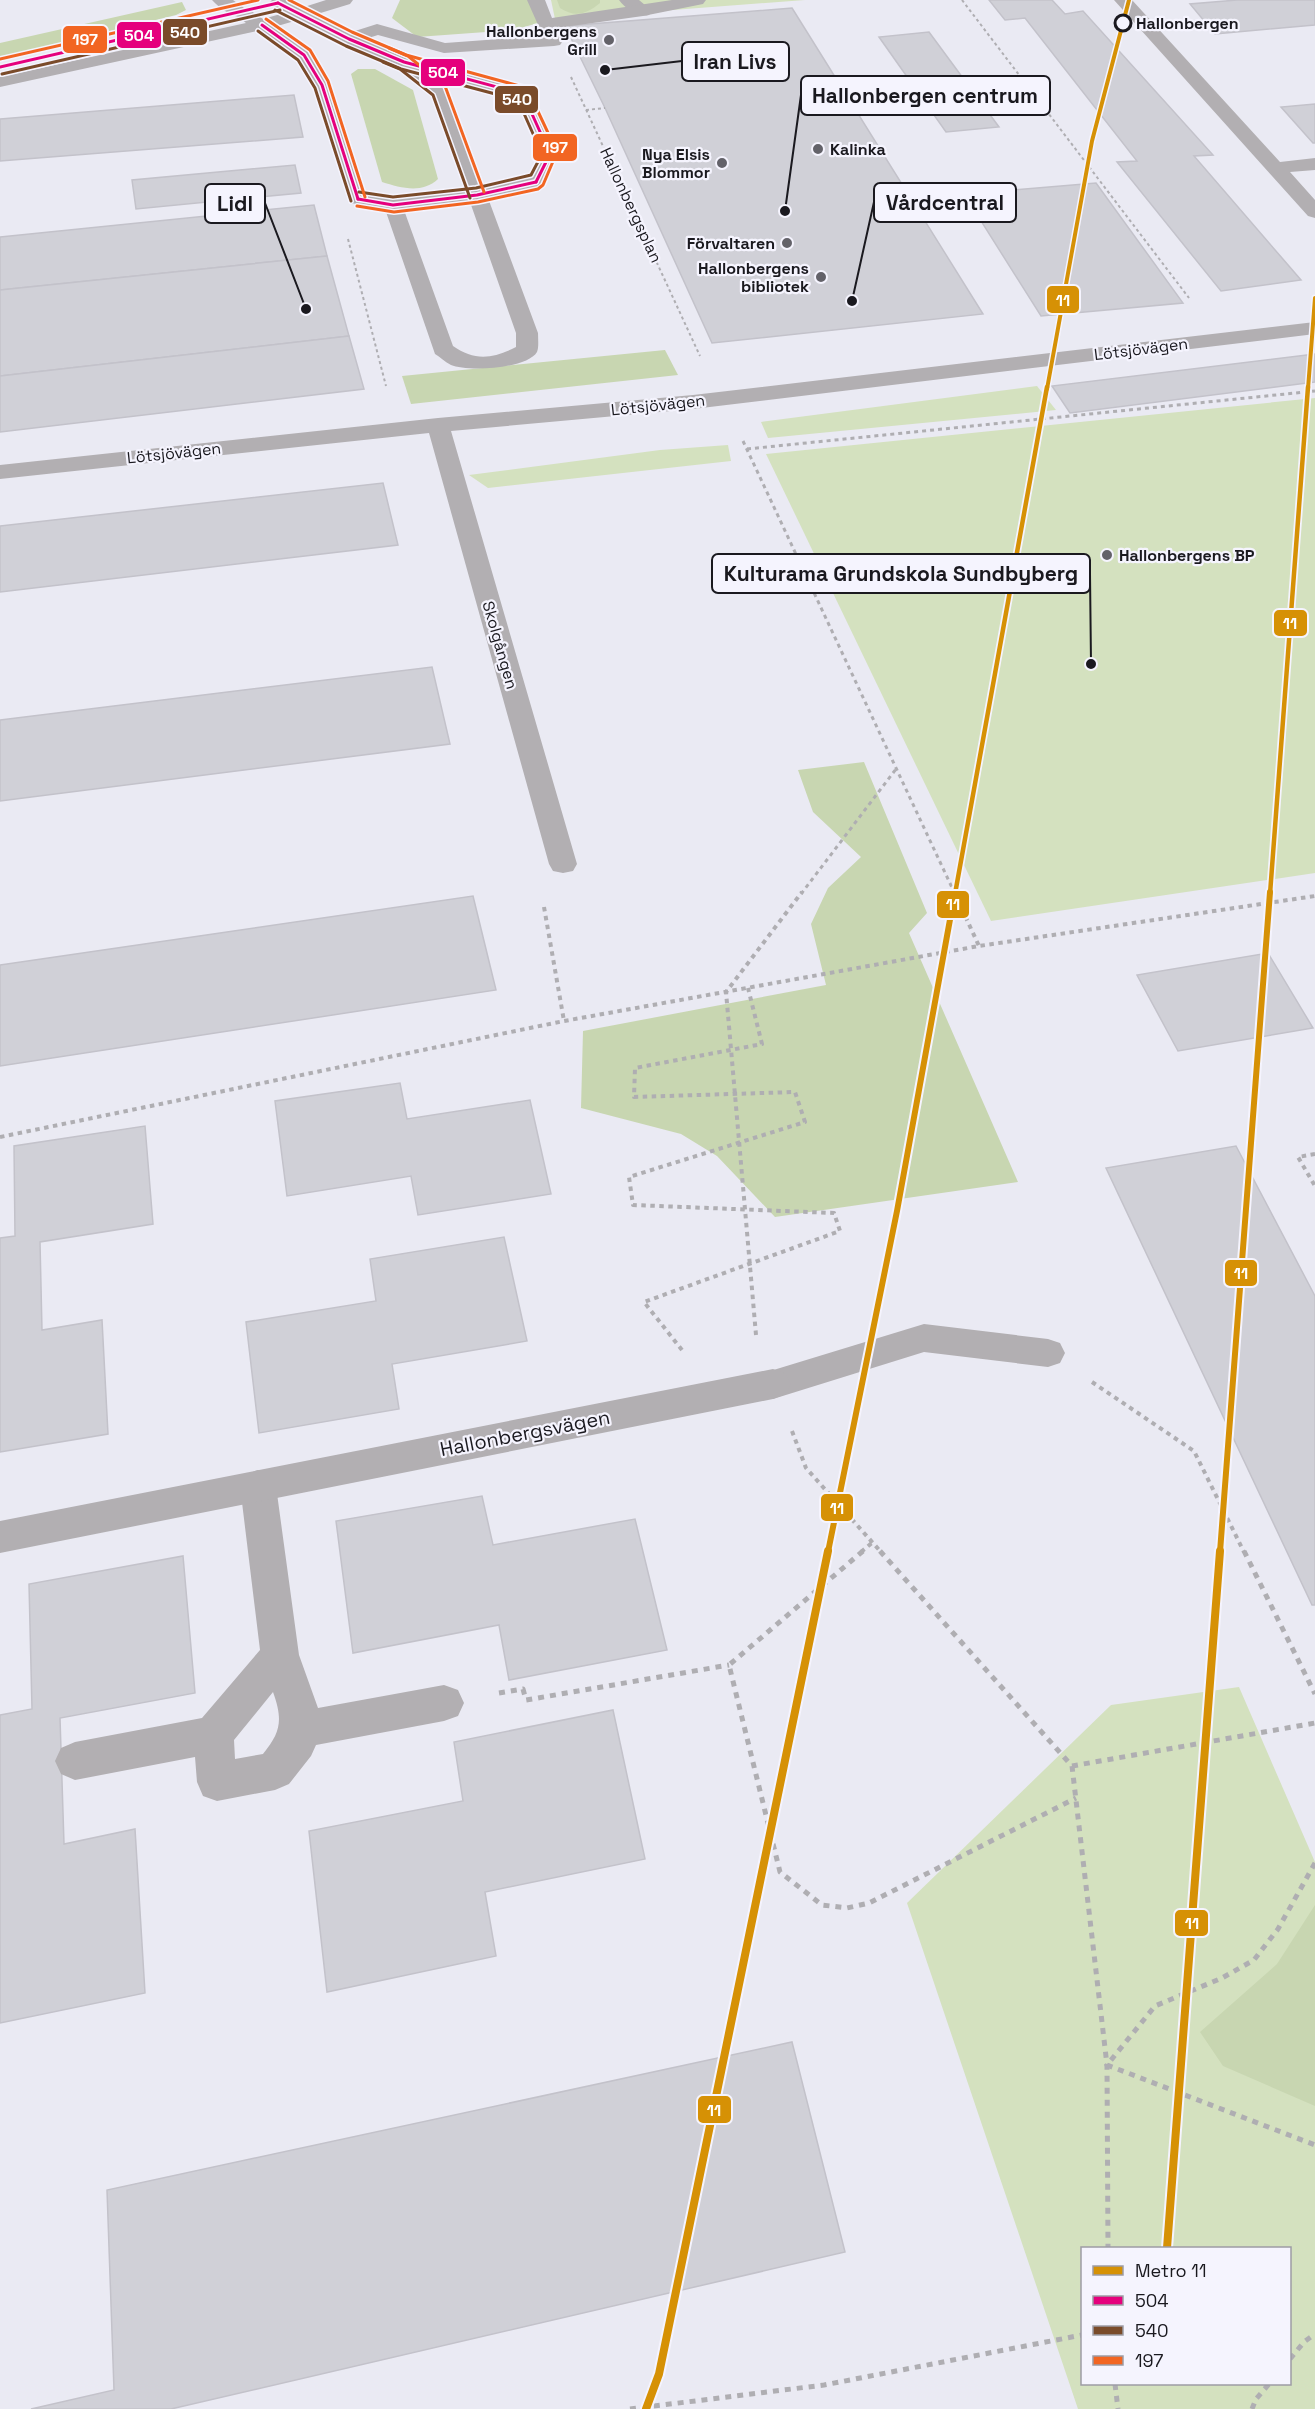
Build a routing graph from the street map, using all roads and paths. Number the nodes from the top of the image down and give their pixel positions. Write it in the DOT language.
graph roads {
  1 [pos="221,0"];
  2 [pos="344,0"];
  3 [pos="536,0"];
  4 [pos="628,0"];
  5 [pos="697,0"];
  6 [pos="962,0"];
  7 [pos="1123,0"];
  8 [pos="1127,0"];
  9 [pos="279,1"];
  10 [pos="643,11"];
  11 [pos="242,13"];
  12 [pos="299,15"];
  13 [pos="546,24"];
  14 [pos="262,25"];
  15 [pos="349,39"];
  16 [pos="554,41"];
  17 [pos="404,62"];
  18 [pos="0,67"];
  19 [pos="0,82"];
  20 [pos="605,108"];
  21 [pos="586,110"];
  22 [pos="1315,164"];
  23 [pos="1275,168"];
  24 [pos="477,195"];
  25 [pos="393,204"];
  26 [pos="1315,212"];
  27 [pos="1315,328"];
  28 [pos="1220,339"];
  29 [pos="702,359"];
  30 [pos="1315,391"];
  31 [pos="438,425"];
  32 [pos="742,439"];
  33 [pos="747,449"];
  34 [pos="0,472"];
  35 [pos="896,769"];
  36 [pos="562,864"];
  37 [pos="1315,896"];
  38 [pos="979,946"];
  39 [pos="748,988"];
  40 [pos="726,992"];
  41 [pos="564,1021"];
  42 [pos="731,1050"];
  43 [pos="735,1094"];
  44 [pos="0,1137"];
  45 [pos="739,1143"];
  46 [pos="1315,1154"];
  47 [pos="1315,1186"];
  48 [pos="746,1209"];
  49 [pos="750,1264"];
  50 [pos="757,1342"];
  51 [pos="1048,1353"];
  52 [pos="773,1384"];
  53 [pos="717,1396"];
  54 [pos="258,1486"];
  55 [pos="0,1537"];
  56 [pos="873,1542"];
  57 [pos="279,1654"];
  58 [pos="729,1665"];
  59 [pos="1315,1694"];
  60 [pos="444,1703"];
  61 [pos="1315,1723"];
  62 [pos="297,1730"];
  63 [pos="213,1736"];
  64 [pos="75,1761"];
  65 [pos="1072,1766"];
  66 [pos="1076,1798"];
  67 [pos="1315,1863"];
  68 [pos="1107,2065"];
  69 [pos="1315,2145"];
  70 [pos="1108,2247"];
  71 [pos="1315,2334"];
  72 [pos="1081,2336"];
  73 [pos="1291,2358"];
  74 [pos="1115,2385"];
  75 [pos="1268,2385"];
  76 [pos="630,2409"];
  77 [pos="1118,2409"];
  78 [pos="1251,2409"];
  1 -- 11 [label="street"];
  2 -- 12 [label="street"];
  3 -- 13 [label="street"];
  4 -- 10 [label="street"];
  5 -- 10 [label="street"];
  6 -- 28 [label="path"];
  7 -- 8 [label="street"];
  7 -- 23 [label="street"];
  9 -- 11 [label="street"];
  9 -- 12 [label="street"];
  10 -- 13 [label="street"];
  11 -- 14 [label="street"];
  11 -- 18 [label="street"];
  12 -- 14 [label="street"];
  12 -- 15 [label="street"];
  13 -- 16 [label="street"];
  14 -- 19 [label="street"];
  14 -- 25 [label="street"];
  15 -- 16 [label="street"];
  15 -- 17 [label="street"];
  16 -- 21 [label="path, Hallonbergsplan"];
  17 -- 24 [label="street"];
  17 -- 24 [label="street"];
  20 -- 21 [label="path"];
  21 -- 29 [label="path, Hallonbergsplan"];
  22 -- 23 [label="street"];
  23 -- 26 [label="street"];
  24 -- 25 [label="street"];
  24 -- 25 [label="street"];
  27 -- 28 [label="street, Lötsjövägen"];
  28 -- 31 [label="street, Lötsjövägen"];
  30 -- 33 [label="path"];
  31 -- 34 [label="street, Lötsjövägen"];
  31 -- 36 [label="street, Skolgången"];
  32 -- 33 [label="path"];
  33 -- 35 [label="path"];
  35 -- 38 [label="path"];
  35 -- 40 [label="path"];
  36 -- 41 [label="path"];
  37 -- 38 [label="path"];
  38 -- 39 [label="path"];
  39 -- 40 [label="path"];
  39 -- 42 [label="path"];
  40 -- 41 [label="path"];
  40 -- 42 [label="path"];
  41 -- 44 [label="path"];
  42 -- 43 [label="path"];
  42 -- 43 [label="path"];
  43 -- 45 [label="path"];
  43 -- 45 [label="path"];
  45 -- 48 [label="path"];
  45 -- 48 [label="path"];
  46 -- 47 [label="path"];
  48 -- 49 [label="path"];
  48 -- 49 [label="path"];
  49 -- 50 [label="path"];
  49 -- 53 [label="path"];
  51 -- 52 [label="street, Hallonbergsvägen"];
  51 -- 59 [label="path"];
  52 -- 53 [label="street, Hallonbergsvägen"];
  52 -- 56 [label="path"];
  53 -- 54 [label="street, Hallonbergsvägen"];
  54 -- 55 [label="street, Hallonbergsvägen"];
  54 -- 57 [label="street"];
  56 -- 58 [label="path"];
  56 -- 65 [label="path"];
  57 -- 62 [label="street"];
  57 -- 63 [label="street"];
  58 -- 60 [label="path"];
  58 -- 66 [label="path"];
  60 -- 62 [label="street"];
  61 -- 65 [label="path"];
  62 -- 63 [label="street"];
  63 -- 64 [label="street"];
  65 -- 66 [label="path"];
  66 -- 68 [label="path"];
  67 -- 68 [label="path"];
  68 -- 69 [label="path"];
  68 -- 70 [label="path"];
  71 -- 73 [label="path"];
  72 -- 76 [label="path"];
  74 -- 77 [label="path"];
  75 -- 78 [label="path"];
}
